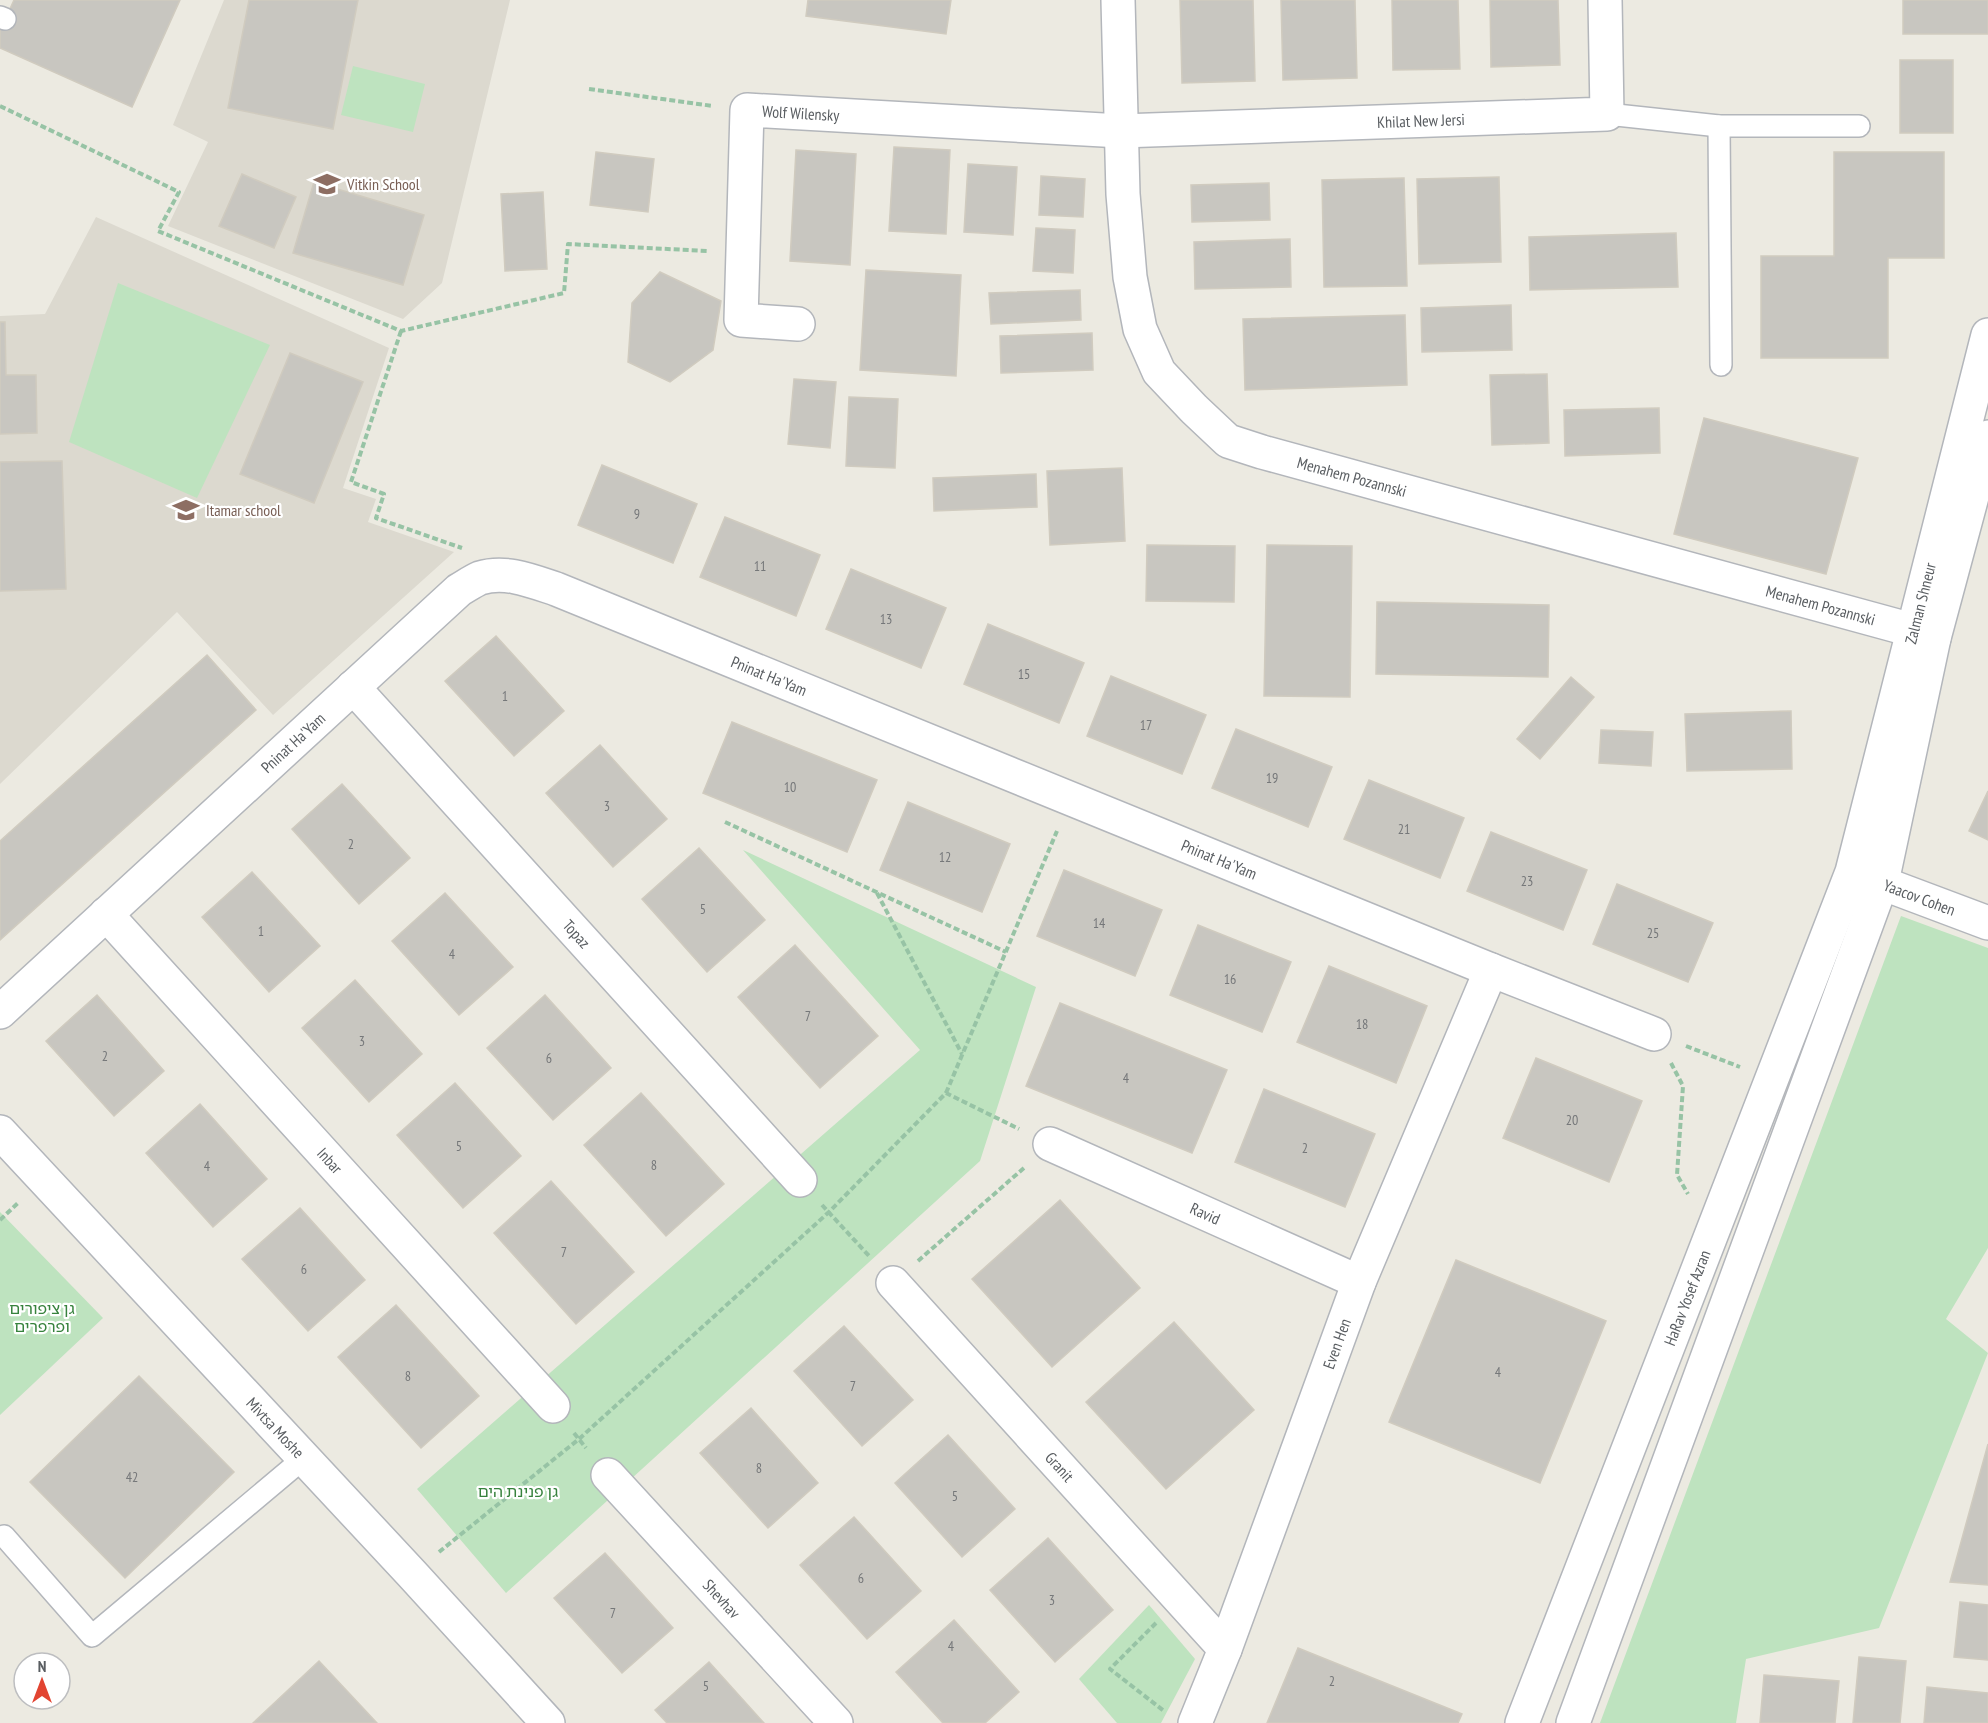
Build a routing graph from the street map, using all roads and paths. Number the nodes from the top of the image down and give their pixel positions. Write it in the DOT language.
graph roads {
  1 [pos="1118,0"];
  2 [pos="1605,0"];
  3 [pos="589,89"];
  4 [pos="0,106"];
  5 [pos="747,110"];
  6 [pos="1607,114"];
  7 [pos="1719,126"];
  8 [pos="1859,126"];
  9 [pos="1121,131"];
  10 [pos="743,253"];
  11 [pos="798,324"];
  12 [pos="401,331"];
  13 [pos="1988,335"];
  14 [pos="1721,365"];
  15 [pos="1988,437"];
  16 [pos="471,551"];
  17 [pos="1923,634"];
  18 [pos="353,687"];
  19 [pos="1071,799"];
  20 [pos="724,822"];
  21 [pos="1852,872"];
  22 [pos="1882,882"];
  23 [pos="877,893"];
  24 [pos="106,914"];
  25 [pos="1988,923"];
  26 [pos="1006,952"];
  27 [pos="1491,970"];
  28 [pos="0,1012"];
  29 [pos="1654,1034"];
  30 [pos="963,1054"];
  31 [pos="1772,1079"];
  32 [pos="946,1093"];
  33 [pos="0,1132"];
  34 [pos="1050,1144"];
  35 [pos="800,1180"];
  36 [pos="829,1212"];
  37 [pos="1712,1233"];
  38 [pos="1359,1282"];
  39 [pos="893,1283"];
  40 [pos="554,1406"];
  41 [pos="579,1439"];
  42 [pos="303,1458"];
  43 [pos="608,1475"];
  44 [pos="4,1536"];
  45 [pos="412,1574"];
  46 [pos="1180,1599"];
  47 [pos="1225,1649"];
  48 [pos="1183,1720"];
  49 [pos="548,1723"];
  50 [pos="836,1723"];
  51 [pos="1522,1723"];
  52 [pos="1573,1723"];
  1 -- 9 [label="street, Menahem Pozannski"];
  2 -- 6 [label="street"];
  3 -- 5 [label="path"];
  4 -- 12 [label="path"];
  5 -- 9 [label="street, Wolf Wilensky"];
  5 -- 10 [label="street, Wolf Wilensky"];
  6 -- 7 [label="lane"];
  6 -- 9 [label="street, Khilat New Jersi"];
  7 -- 8 [label="lane"];
  7 -- 14 [label="lane"];
  9 -- 17 [label="street, Menahem Pozannski"];
  10 -- 11 [label="street, Wolf Wilensky"];
  10 -- 12 [label="path"];
  12 -- 16 [label="path"];
  13 -- 17 [label="street, Zalman Shneur"];
  15 -- 17 [label="street, Zalman Shneur"];
  17 -- 21 [label="street, Zalman Shneur"];
  17 -- 22 [label="street, Zalman Shneur"];
  18 -- 19 [label="street, Pninat Ha'Yam"];
  18 -- 24 [label="street, Pninat Ha'Yam"];
  18 -- 35 [label="street, Topaz"];
  19 -- 26 [label="path"];
  19 -- 27 [label="street, Pninat Ha'Yam"];
  20 -- 23 [label="path"];
  21 -- 22 [label="street, Yaacov Cohen"];
  21 -- 31 [label="street, HaRav Yosef Azran"];
  22 -- 25 [label="street, Yaacov Cohen"];
  22 -- 52 [label="street"];
  23 -- 26 [label="path"];
  23 -- 30 [label="path"];
  24 -- 28 [label="street, Pninat Ha'Yam"];
  24 -- 40 [label="street, Inbar"];
  26 -- 30 [label="path"];
  27 -- 29 [label="street, Pninat Ha'Yam"];
  27 -- 38 [label="street, Even Hen"];
  29 -- 31 [label="path"];
  29 -- 37 [label="path"];
  30 -- 32 [label="path"];
  31 -- 37 [label="street, HaRav Yosef Azran"];
  32 -- 34 [label="path"];
  32 -- 36 [label="path"];
  33 -- 42 [label="street, Mivtsa Moshe"];
  34 -- 38 [label="street, Ravid"];
  34 -- 39 [label="path"];
  35 -- 36 [label="path"];
  36 -- 39 [label="path"];
  36 -- 41 [label="path"];
  37 -- 51 [label="street, HaRav Yosef Azran"];
  38 -- 47 [label="street, Even Hen"];
  39 -- 46 [label="street, Granit"];
  40 -- 41 [label="path"];
  41 -- 43 [label="path"];
  41 -- 45 [label="path"];
  42 -- 44 [label="lane"];
  42 -- 45 [label="street, Mivtsa Moshe"];
  43 -- 50 [label="street, Shevhav"];
  45 -- 49 [label="street, Mivtsa Moshe"];
  46 -- 47 [label="street, Granit"];
  46 -- 48 [label="path"];
  47 -- 48 [label="street, Even Hen"];
}
